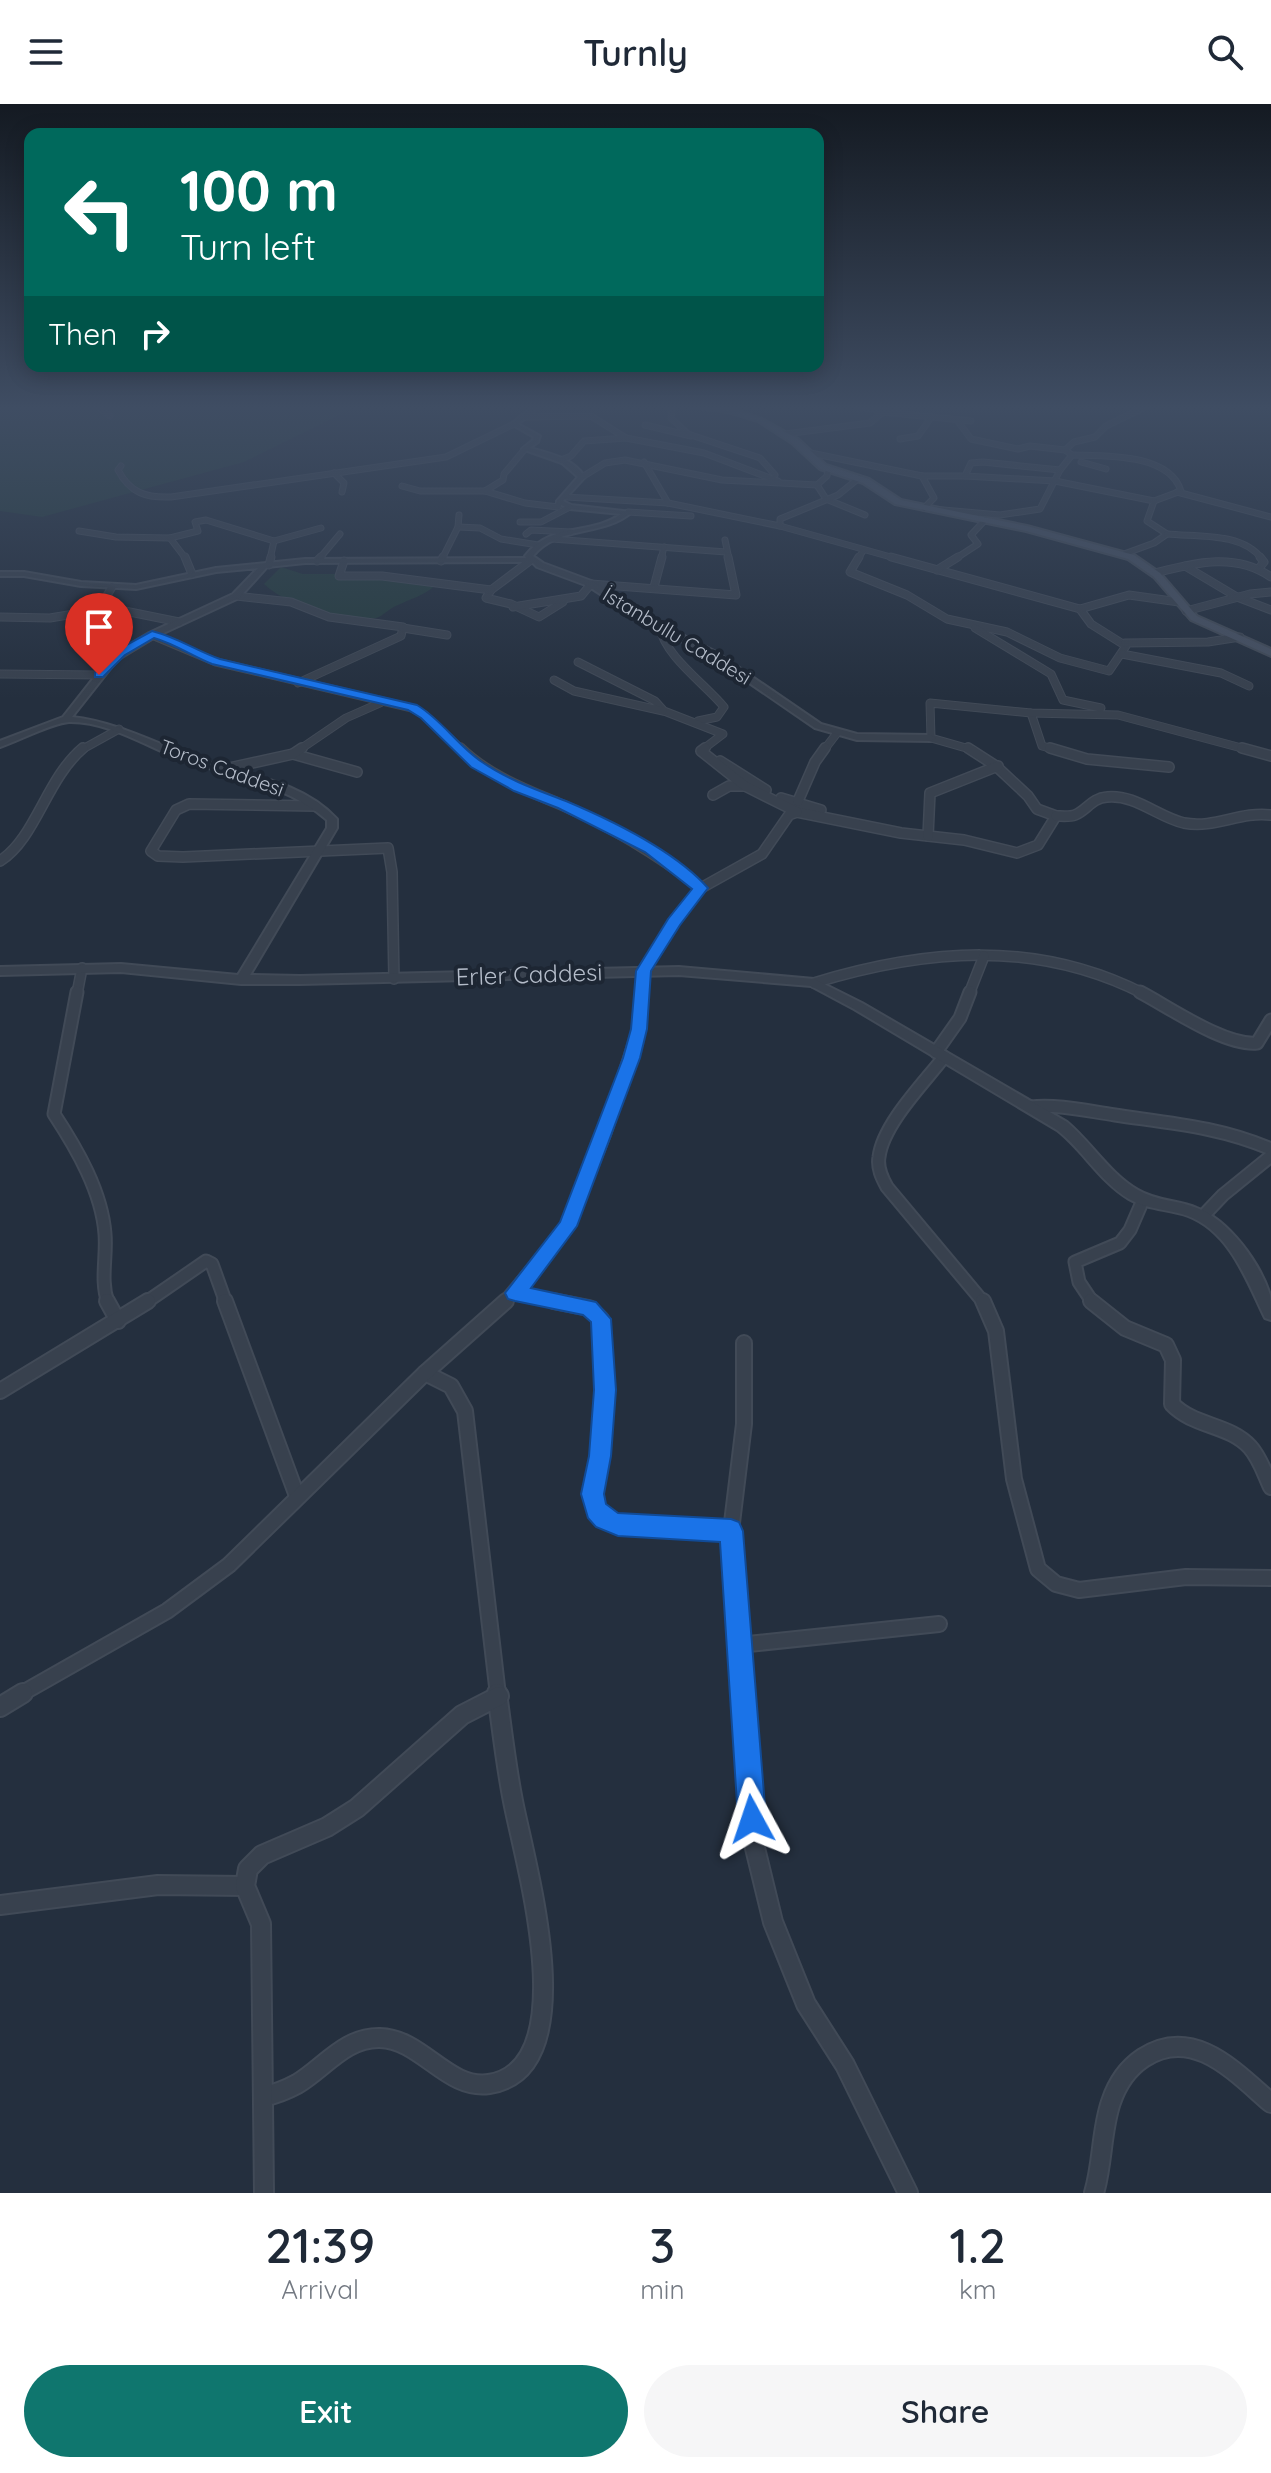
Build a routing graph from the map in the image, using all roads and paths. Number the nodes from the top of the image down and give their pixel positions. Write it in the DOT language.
graph roads {
  1 [pos="540,504"];
  2 [pos="560,504"];
  3 [pos="567,504"];
  4 [pos="675,504"];
  5 [pos="813,504"];
  6 [pos="839,504"];
  7 [pos="910,504"];
  8 [pos="928,504"];
  9 [pos="1042,504"];
  10 [pos="1153,504"];
  11 [pos="1224,504"];
  12 [pos="570,507"];
  13 [pos="924,508"];
  14 [pos="628,512"];
  15 [pos="459,515"];
  16 [pos="865,515"];
  17 [pos="691,516"];
  18 [pos="1271,517"];
  19 [pos="985,520"];
  20 [pos="520,522"];
  21 [pos="780,526"];
  22 [pos="458,527"];
  23 [pos="321,528"];
  24 [pos="79,531"];
  25 [pos="571,532"];
  26 [pos="340,534"];
  27 [pos="526,534"];
  28 [pos="1167,534"];
  29 [pos="170,538"];
  30 [pos="552,539"];
  31 [pos="725,540"];
  32 [pos="274,541"];
  33 [pos="538,545"];
  34 [pos="664,547"];
  35 [pos="863,551"];
  36 [pos="726,552"];
  37 [pos="1124,554"];
  38 [pos="531,560"];
  39 [pos="317,561"];
  40 [pos="344,561"];
  41 [pos="441,561"];
  42 [pos="267,565"];
  43 [pos="1185,566"];
  44 [pos="1260,567"];
  45 [pos="224,569"];
  46 [pos="937,570"];
  47 [pos="1155,573"];
  48 [pos="0,574"];
  49 [pos="192,574"];
  50 [pos="1271,577"];
  51 [pos="252,580"];
  52 [pos="591,584"];
  53 [pos="112,587"];
  54 [pos="654,587"];
  55 [pos="491,590"];
  56 [pos="1271,592"];
  57 [pos="236,596"];
  58 [pos="1237,597"];
  59 [pos="567,599"];
  60 [pos="1179,602"];
  61 [pos="513,607"];
  62 [pos="99,609"];
  63 [pos="1080,609"];
  64 [pos="1271,610"];
  65 [pos="1186,611"];
  66 [pos="0,617"];
  67 [pos="179,622"];
  68 [pos="971,625"];
  69 [pos="403,628"];
  70 [pos="660,628"];
  71 [pos="152,635"];
  72 [pos="447,635"];
  73 [pos="1240,637"];
  74 [pos="1125,643"];
  75 [pos="1271,653"];
  76 [pos="1122,654"];
  77 [pos="578,662"];
  78 [pos="0,674"];
  79 [pos="99,675"];
  80 [pos="554,680"];
  81 [pos="298,683"];
  82 [pos="1249,686"];
  83 [pos="382,702"];
  84 [pos="664,711"];
  85 [pos="1031,713"];
  86 [pos="1118,715"];
  87 [pos="717,717"];
  88 [pos="66,719"];
  89 [pos="694,721"];
  90 [pos="119,729"];
  91 [pos="716,730"];
  92 [pos="837,733"];
  93 [pos="931,738"];
  94 [pos="0,744"];
  95 [pos="293,754"];
  96 [pos="708,756"];
  97 [pos="1271,756"];
  98 [pos="998,766"];
  99 [pos="1169,767"];
  100 [pos="229,768"];
  101 [pos="357,772"];
  102 [pos="745,786"];
  103 [pos="713,795"];
  104 [pos="315,806"];
  105 [pos="797,807"];
  106 [pos="1271,815"];
  107 [pos="1056,816"];
  108 [pos="928,836"];
  109 [pos="316,851"];
  110 [pos="0,861"];
  111 [pos="701,888"];
  112 [pos="984,956"];
  113 [pos="82,968"];
  114 [pos="0,971"];
  115 [pos="643,971"];
  116 [pos="394,979"];
  117 [pos="241,980"];
  118 [pos="814,983"];
  119 [pos="1271,1020"];
  120 [pos="940,1054"];
  121 [pos="1030,1107"];
  122 [pos="1271,1149"];
  123 [pos="1271,1156"];
  124 [pos="1143,1200"];
  125 [pos="1203,1216"];
  126 [pos="515,1293"];
  127 [pos="1271,1313"];
  128 [pos="118,1321"];
  129 [pos="744,1343"];
  130 [pos="425,1373"];
  131 [pos="0,1391"];
  132 [pos="1271,1487"];
  133 [pos="297,1496"];
  134 [pos="731,1531"];
  135 [pos="1271,1578"];
  136 [pos="939,1624"];
  137 [pos="739,1645"];
  138 [pos="499,1696"];
  139 [pos="0,1707"];
  140 [pos="245,1886"];
  141 [pos="0,1905"];
  142 [pos="263,2097"];
  143 [pos="1271,2103"];
  144 [pos="264,2193"];
  145 [pos="908,2193"];
  146 [pos="1094,2193"];
  1 -- 2 [label="street"];
  3 -- 12 [label="street"];
  4 -- 21 [label="street"];
  5 -- 21 [label="street"];
  6 -- 16 [label="street"];
  7 -- 13 [label="main road"];
  8 -- 13 [label="street"];
  9 -- 13 [label="street"];
  10 -- 28 [label="street"];
  11 -- 18 [label="street"];
  12 -- 14 [label="street"];
  12 -- 20 [label="street"];
  13 -- 19 [label="main road"];
  14 -- 17 [label="street"];
  14 -- 25 [label="street"];
  15 -- 22 [label="street"];
  19 -- 37 [label="main road"];
  19 -- 46 [label="street"];
  21 -- 35 [label="street"];
  22 -- 33 [label="street"];
  22 -- 41 [label="street"];
  23 -- 32 [label="street"];
  24 -- 29 [label="street"];
  25 -- 27 [label="street"];
  25 -- 30 [label="street"];
  26 -- 39 [label="street"];
  28 -- 37 [label="street"];
  28 -- 44 [label="street"];
  29 -- 32 [label="street"];
  29 -- 49 [label="street"];
  30 -- 33 [label="street"];
  30 -- 34 [label="street"];
  31 -- 36 [label="street"];
  32 -- 42 [label="street"];
  33 -- 38 [label="street"];
  34 -- 36 [label="street"];
  34 -- 54 [label="street"];
  35 -- 46 [label="street"];
  35 -- 68 [label="street"];
  36 -- 54 [label="street"];
  37 -- 47 [label="main road"];
  38 -- 41 [label="street"];
  38 -- 52 [label="street, İstanbullu Caddesi"];
  38 -- 55 [label="street"];
  39 -- 40 [label="street"];
  39 -- 42 [label="street"];
  40 -- 41 [label="street"];
  40 -- 55 [label="street"];
  42 -- 45 [label="street"];
  42 -- 51 [label="street"];
  43 -- 44 [label="street"];
  43 -- 47 [label="street"];
  43 -- 58 [label="street"];
  44 -- 50 [label="street"];
  45 -- 49 [label="street"];
  45 -- 51 [label="street"];
  46 -- 63 [label="street"];
  47 -- 60 [label="main road"];
  48 -- 53 [label="street"];
  49 -- 53 [label="street"];
  51 -- 57 [label="street"];
  52 -- 54 [label="street"];
  52 -- 59 [label="street"];
  52 -- 70 [label="street, İstanbullu Caddesi"];
  53 -- 62 [label="street"];
  55 -- 61 [label="street"];
  56 -- 58 [label="street"];
  57 -- 67 [label="street"];
  57 -- 69 [label="street"];
  58 -- 64 [label="street"];
  58 -- 65 [label="street"];
  59 -- 61 [label="street"];
  59 -- 61 [label="street"];
  60 -- 63 [label="street"];
  60 -- 65 [label="main road"];
  62 -- 66 [label="street"];
  62 -- 67 [label="street"];
  63 -- 74 [label="street"];
  65 -- 73 [label="main road"];
  67 -- 71 [label="street"];
  68 -- 76 [label="street"];
  68 -- 86 [label="street"];
  69 -- 72 [label="street"];
  69 -- 81 [label="street"];
  70 -- 87 [label="street"];
  70 -- 92 [label="street, İstanbullu Caddesi"];
  71 -- 79 [label="street"];
  71 -- 81 [label="street"];
  73 -- 74 [label="street"];
  73 -- 75 [label="main road"];
  74 -- 76 [label="street"];
  76 -- 82 [label="street"];
  77 -- 84 [label="street"];
  78 -- 79 [label="street"];
  79 -- 88 [label="street"];
  80 -- 84 [label="street"];
  81 -- 83 [label="street"];
  83 -- 95 [label="street"];
  83 -- 111 [label="street"];
  84 -- 89 [label="street"];
  85 -- 86 [label="street"];
  85 -- 93 [label="street"];
  85 -- 99 [label="street"];
  86 -- 97 [label="street"];
  87 -- 89 [label="street"];
  87 -- 91 [label="street"];
  88 -- 90 [label="street, Toros Caddesi"];
  88 -- 94 [label="street"];
  89 -- 91 [label="street"];
  90 -- 100 [label="street, Toros Caddesi"];
  90 -- 110 [label="street"];
  91 -- 96 [label="street"];
  92 -- 93 [label="street, İstanbullu Caddesi"];
  92 -- 105 [label="street"];
  93 -- 98 [label="street"];
  95 -- 100 [label="street"];
  95 -- 101 [label="street"];
  96 -- 102 [label="street"];
  96 -- 105 [label="street"];
  98 -- 107 [label="street"];
  98 -- 108 [label="street"];
  100 -- 104 [label="street, Toros Caddesi"];
  102 -- 103 [label="street"];
  102 -- 105 [label="street"];
  104 -- 109 [label="street, Toros Caddesi"];
  104 -- 109 [label="street"];
  105 -- 108 [label="street"];
  105 -- 111 [label="street"];
  106 -- 107 [label="street"];
  107 -- 108 [label="street"];
  109 -- 116 [label="street"];
  109 -- 117 [label="street, Toros Caddesi"];
  111 -- 115 [label="street"];
  112 -- 118 [label="street"];
  112 -- 119 [label="street"];
  112 -- 120 [label="street"];
  113 -- 114 [label="street, Erler Caddesi"];
  113 -- 117 [label="street, Erler Caddesi"];
  113 -- 128 [label="street"];
  115 -- 116 [label="street, Erler Caddesi"];
  115 -- 118 [label="street, Erler Caddesi"];
  115 -- 126 [label="street"];
  116 -- 117 [label="street, Erler Caddesi"];
  118 -- 120 [label="street, Erler Caddesi"];
  120 -- 121 [label="street, Erler Caddesi"];
  120 -- 135 [label="street"];
  121 -- 122 [label="street"];
  121 -- 124 [label="street, Erler Caddesi"];
  123 -- 125 [label="street"];
  124 -- 125 [label="street, Erler Caddesi"];
  124 -- 132 [label="street"];
  125 -- 127 [label="street, Erler Caddesi"];
  126 -- 130 [label="street"];
  126 -- 134 [label="street"];
  128 -- 131 [label="street"];
  128 -- 133 [label="street"];
  129 -- 134 [label="street"];
  130 -- 133 [label="street"];
  130 -- 138 [label="street"];
  133 -- 139 [label="street"];
  134 -- 137 [label="street"];
  136 -- 137 [label="street"];
  137 -- 145 [label="street"];
  138 -- 140 [label="street"];
  138 -- 142 [label="street"];
  140 -- 141 [label="street"];
  140 -- 142 [label="street"];
  142 -- 144 [label="street"];
  143 -- 146 [label="street"];
}
